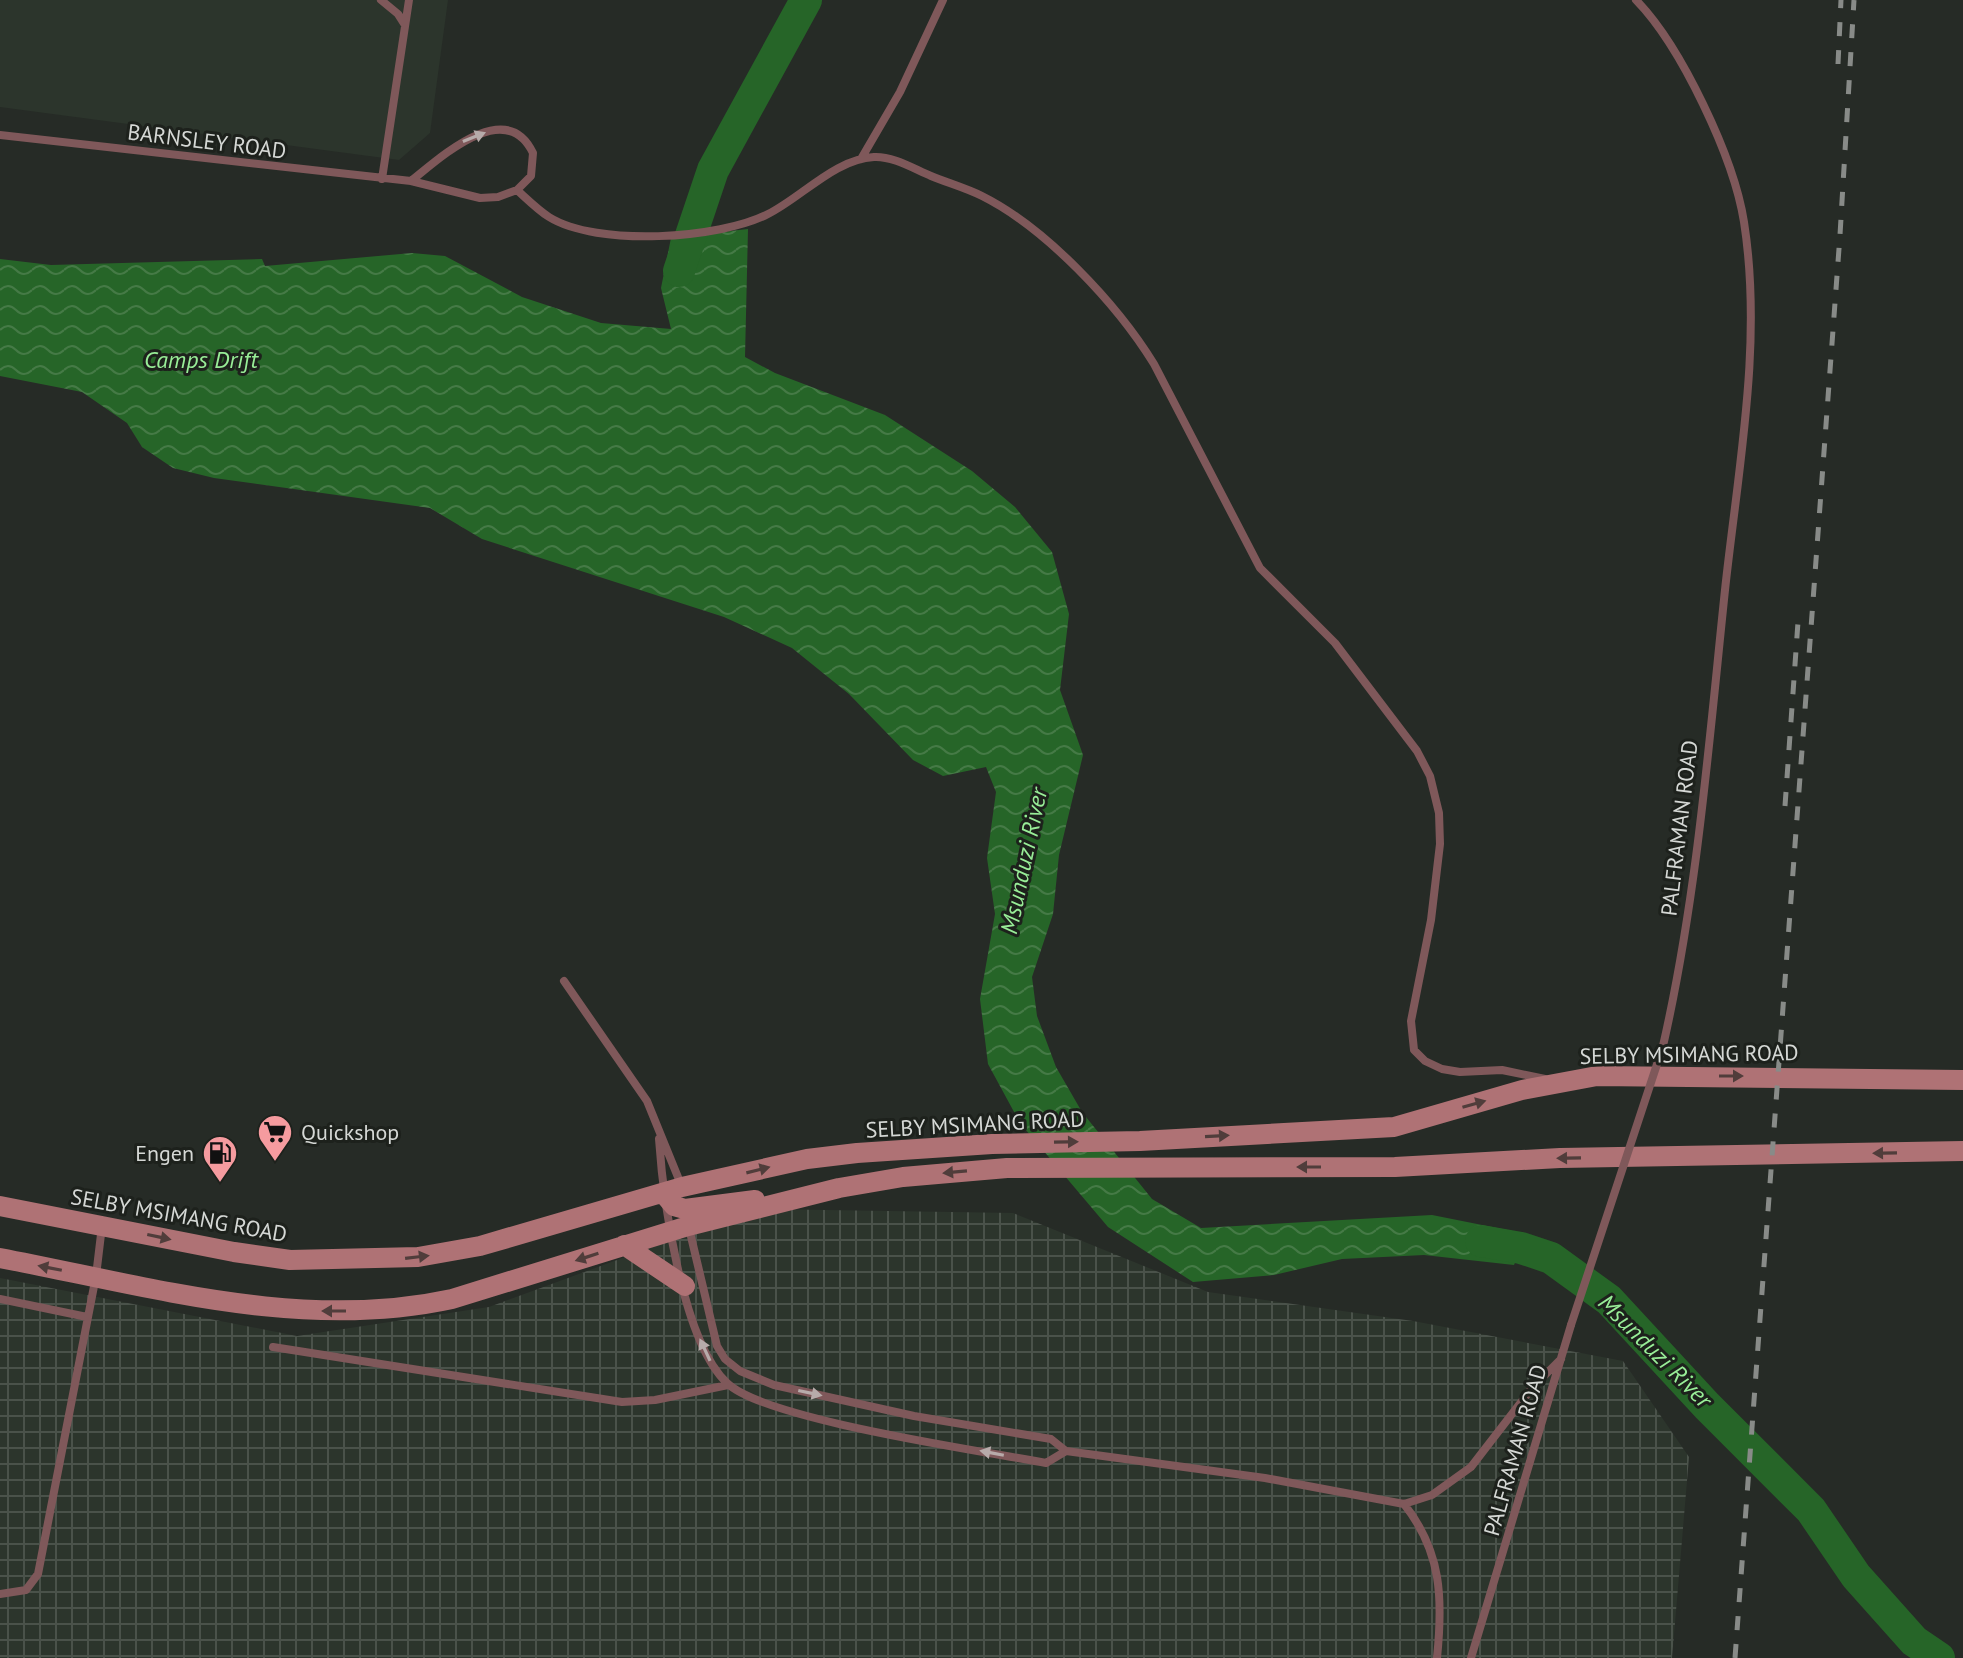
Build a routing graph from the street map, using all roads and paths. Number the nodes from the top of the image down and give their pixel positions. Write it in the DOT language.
graph roads {
  1 [pos="381,0"];
  2 [pos="409,0"];
  3 [pos="943,0"];
  4 [pos="1636,0"];
  5 [pos="406,27"];
  6 [pos="0,135"];
  7 [pos="861,159"];
  8 [pos="382,179"];
  9 [pos="411,181"];
  10 [pos="517,190"];
  11 [pos="564,981"];
  12 [pos="1963,1080"];
  13 [pos="1559,1082"];
  14 [pos="659,1133"];
  15 [pos="1963,1151"];
  16 [pos="672,1190"];
  17 [pos="0,1206"];
  18 [pos="681,1222"];
  19 [pos="102,1226"];
  20 [pos="624,1245"];
  21 [pos="0,1258"];
  22 [pos="96,1276"];
  23 [pos="685,1286"];
  24 [pos="0,1299"];
  25 [pos="87,1317"];
  26 [pos="273,1347"];
  27 [pos="1561,1359"];
  28 [pos="728,1385"];
  29 [pos="1066,1451"];
  30 [pos="1404,1504"];
  31 [pos="0,1594"];
  32 [pos="1437,1658"];
  33 [pos="1471,1658"];
  1 -- 5 [label="lane"];
  2 -- 5 [label="lane"];
  3 -- 7 [label="lane"];
  4 -- 27 [label="lane, PALFRAMAN ROAD, bridge"];
  5 -- 8 [label="lane"];
  6 -- 8 [label="lane, BARNSLEY ROAD"];
  7 -- 10 [label="lane"];
  7 -- 13 [label="lane"];
  8 -- 9 [label="lane, BARNSLEY ROAD"];
  9 -- 10 [label="lane, BARNSLEY ROAD"];
  9 -- 10 [label="lane, one-way"];
  11 -- 14 [label="lane"];
  13 -- 12 [label="main road, SELBY MSIMANG ROAD, one-way"];
  16 -- 13 [label="main road, SELBY MSIMANG ROAD, one-way"];
  14 -- 16 [label="lane"];
  14 -- 16 [label="lane"];
  15 -- 18 [label="main road, SELBY MSIMANG ROAD, one-way"];
  16 -- 18 [label="main road"];
  19 -- 16 [label="main road, SELBY MSIMANG ROAD, one-way"];
  17 -- 19 [label="main road, SELBY MSIMANG ROAD"];
  18 -- 20 [label="main road, SELBY MSIMANG ROAD"];
  18 -- 23 [label="lane"];
  18 -- 29 [label="lane, one-way"];
  19 -- 22 [label="lane"];
  20 -- 22 [label="main road, SELBY MSIMANG ROAD, one-way"];
  20 -- 23 [label="main road"];
  22 -- 21 [label="main road, SELBY MSIMANG ROAD, one-way"];
  22 -- 25 [label="lane"];
  28 -- 23 [label="lane, one-way"];
  24 -- 25 [label="lane"];
  25 -- 31 [label="lane"];
  26 -- 28 [label="lane"];
  27 -- 30 [label="lane"];
  27 -- 33 [label="lane, PALFRAMAN ROAD"];
  29 -- 28 [label="lane, one-way"];
  29 -- 30 [label="lane"];
  30 -- 32 [label="lane"];
}
